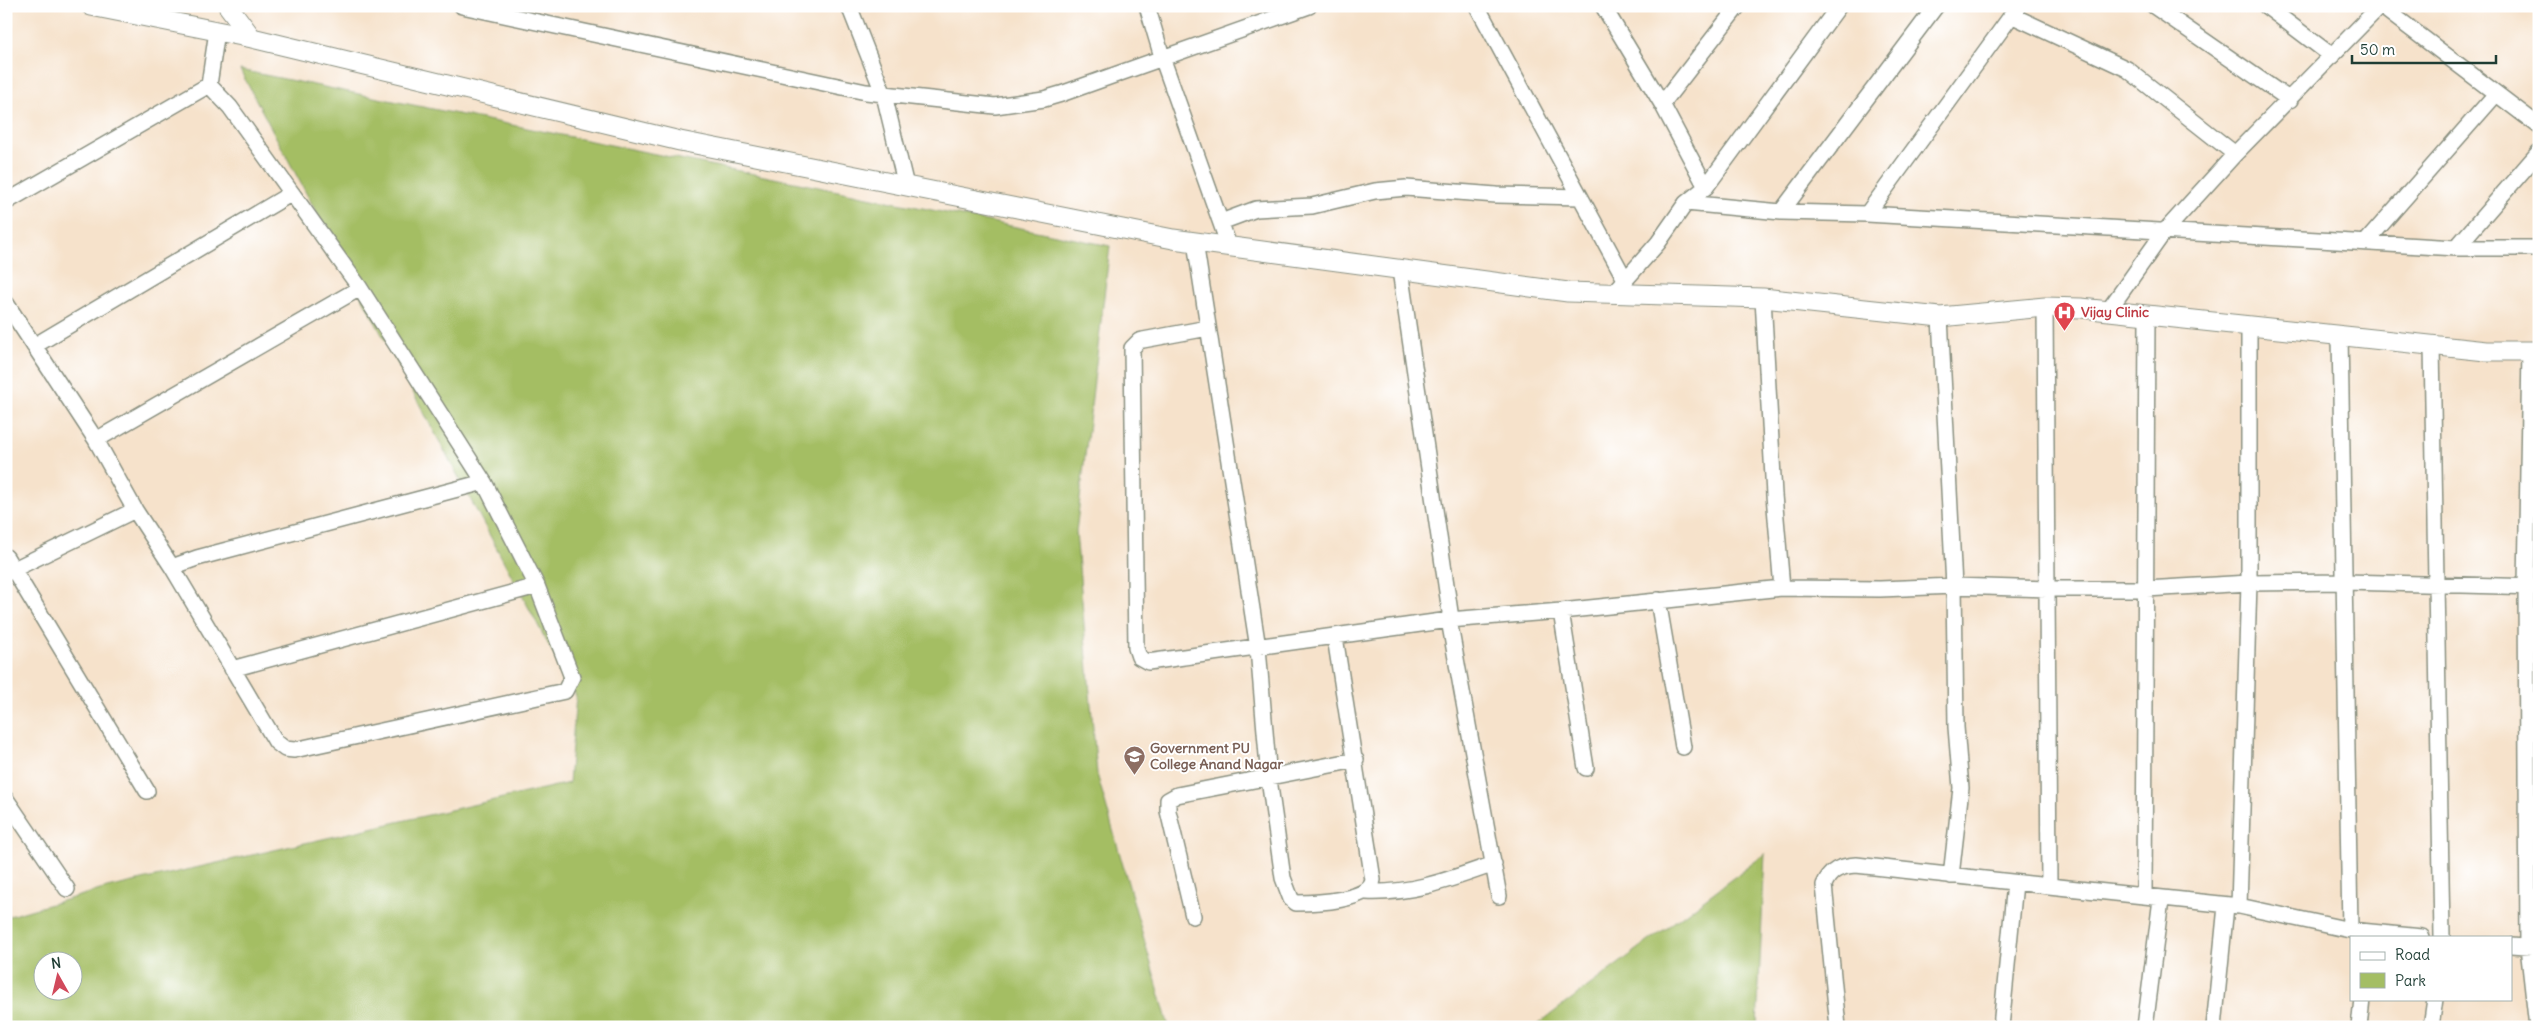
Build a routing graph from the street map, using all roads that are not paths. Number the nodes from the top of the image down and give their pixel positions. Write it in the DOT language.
graph roads {
  1 [pos="91,6"];
  2 [pos="228,6"];
  3 [pos="462,6"];
  4 [pos="849,6"];
  5 [pos="1147,6"];
  6 [pos="1477,6"];
  7 [pos="1603,6"];
  8 [pos="1738,6"];
  9 [pos="1839,6"];
  10 [pos="1936,6"];
  11 [pos="2154,6"];
  12 [pos="2266,6"];
  13 [pos="2380,6"];
  14 [pos="1304,7"];
  15 [pos="2014,10"];
  16 [pos="217,32"];
  17 [pos="252,38"];
  18 [pos="2332,56"];
  19 [pos="1164,60"];
  20 [pos="209,85"];
  21 [pos="2496,94"];
  22 [pos="884,95"];
  23 [pos="2290,100"];
  24 [pos="1662,104"];
  25 [pos="2539,126"];
  26 [pos="2539,152"];
  27 [pos="2235,154"];
  28 [pos="906,186"];
  29 [pos="1706,187"];
  30 [pos="292,193"];
  31 [pos="1580,197"];
  32 [pos="6,202"];
  33 [pos="1686,203"];
  34 [pos="1781,212"];
  35 [pos="1867,214"];
  36 [pos="1221,222"];
  37 [pos="2164,232"];
  38 [pos="1195,242"];
  39 [pos="2366,242"];
  40 [pos="1230,246"];
  41 [pos="2456,248"];
  42 [pos="2539,248"];
  43 [pos="1400,270"];
  44 [pos="360,288"];
  45 [pos="1620,288"];
  46 [pos="1763,298"];
  47 [pos="6,303"];
  48 [pos="2045,307"];
  49 [pos="2108,311"];
  50 [pos="2147,315"];
  51 [pos="1940,317"];
  52 [pos="2249,326"];
  53 [pos="1208,328"];
  54 [pos="2340,335"];
  55 [pos="2432,345"];
  56 [pos="34,346"];
  57 [pos="2535,351"];
  58 [pos="96,440"];
  59 [pos="484,482"];
  60 [pos="134,510"];
  61 [pos="9,566"];
  62 [pos="172,567"];
  63 [pos="2345,582"];
  64 [pos="2249,583"];
  65 [pos="2436,583"];
  66 [pos="538,586"];
  67 [pos="1954,586"];
  68 [pos="2532,586"];
  69 [pos="1782,588"];
  70 [pos="2047,589"];
  71 [pos="2146,589"];
  72 [pos="1658,600"];
  73 [pos="1561,611"];
  74 [pos="1450,620"];
  75 [pos="1335,637"];
  76 [pos="1258,648"];
  77 [pos="232,669"];
  78 [pos="1683,747"];
  79 [pos="1356,760"];
  80 [pos="1586,768"];
  81 [pos="1269,779"];
  82 [pos="147,791"];
  83 [pos="6,799"];
  84 [pos="1494,864"];
  85 [pos="1952,876"];
  86 [pos="2015,883"];
  87 [pos="2049,886"];
  88 [pos="67,889"];
  89 [pos="1366,892"];
  90 [pos="1499,896"];
  91 [pos="2144,896"];
  92 [pos="2161,899"];
  93 [pos="2233,906"];
  94 [pos="1193,916"];
  95 [pos="2350,930"];
  96 [pos="2370,934"];
  97 [pos="2405,936"];
  98 [pos="2442,936"];
  99 [pos="2512,946"];
  100 [pos="2533,948"];
  101 [pos="2362,1000"];
  102 [pos="2435,1000"];
  103 [pos="1838,1027"];
  104 [pos="2001,1027"];
  105 [pos="2145,1027"];
  106 [pos="2214,1027"];
  107 [pos="2360,1027"];
  108 [pos="2431,1027"];
  109 [pos="2537,1027"];
  1 -- 16 [label="street"];
  2 -- 17 [label="street"];
  3 -- 22 [label="street"];
  4 -- 22 [label="street"];
  5 -- 19 [label="street"];
  6 -- 31 [label="street"];
  7 -- 24 [label="street"];
  8 -- 24 [label="street"];
  9 -- 29 [label="street"];
  10 -- 34 [label="street"];
  11 -- 23 [label="street"];
  12 -- 18 [label="street"];
  13 -- 18 [label="street"];
  13 -- 21 [label="street"];
  14 -- 19 [label="street"];
  15 -- 27 [label="street"];
  15 -- 35 [label="street"];
  16 -- 17 [label="street"];
  16 -- 20 [label="street"];
  17 -- 28 [label="street"];
  18 -- 23 [label="street"];
  19 -- 22 [label="street"];
  19 -- 36 [label="street"];
  20 -- 30 [label="street"];
  20 -- 32 [label="street"];
  21 -- 25 [label="street"];
  21 -- 39 [label="street"];
  22 -- 28 [label="street"];
  23 -- 27 [label="street"];
  24 -- 29 [label="street"];
  26 -- 41 [label="street"];
  27 -- 37 [label="street"];
  28 -- 38 [label="street"];
  29 -- 33 [label="street"];
  30 -- 44 [label="street"];
  30 -- 56 [label="street"];
  31 -- 36 [label="street"];
  31 -- 45 [label="street"];
  33 -- 34 [label="street"];
  33 -- 45 [label="street"];
  34 -- 35 [label="street"];
  35 -- 37 [label="street"];
  36 -- 40 [label="street"];
  37 -- 39 [label="street"];
  37 -- 49 [label="street"];
  38 -- 40 [label="street"];
  38 -- 53 [label="street"];
  39 -- 41 [label="street"];
  40 -- 43 [label="street"];
  41 -- 42 [label="street"];
  43 -- 45 [label="street"];
  43 -- 74 [label="street"];
  44 -- 58 [label="street"];
  44 -- 59 [label="street"];
  45 -- 46 [label="street"];
  46 -- 51 [label="street"];
  46 -- 69 [label="street"];
  47 -- 56 [label="street"];
  48 -- 49 [label="street"];
  48 -- 51 [label="street"];
  48 -- 70 [label="street"];
  49 -- 50 [label="street"];
  50 -- 52 [label="street"];
  50 -- 71 [label="street"];
  51 -- 67 [label="street"];
  52 -- 54 [label="street"];
  52 -- 64 [label="street"];
  53 -- 76 [label="street"];
  53 -- 76 [label="street"];
  54 -- 55 [label="street"];
  54 -- 63 [label="street"];
  55 -- 57 [label="street"];
  55 -- 65 [label="street"];
  56 -- 58 [label="street"];
  57 -- 68 [label="street"];
  58 -- 60 [label="street"];
  59 -- 62 [label="street"];
  59 -- 66 [label="street"];
  60 -- 61 [label="street"];
  60 -- 62 [label="street"];
  61 -- 82 [label="street"];
  62 -- 77 [label="street"];
  63 -- 64 [label="street"];
  63 -- 65 [label="street"];
  63 -- 95 [label="street"];
  64 -- 71 [label="street"];
  64 -- 93 [label="street"];
  65 -- 68 [label="street"];
  65 -- 98 [label="street"];
  66 -- 77 [label="street"];
  66 -- 77 [label="street"];
  67 -- 69 [label="street"];
  67 -- 70 [label="street"];
  67 -- 85 [label="street"];
  68 -- 100 [label="street"];
  69 -- 72 [label="street"];
  70 -- 71 [label="street"];
  70 -- 87 [label="street"];
  71 -- 91 [label="street"];
  72 -- 73 [label="street"];
  72 -- 78 [label="street"];
  73 -- 74 [label="street"];
  73 -- 80 [label="street"];
  74 -- 75 [label="street"];
  74 -- 84 [label="street"];
  75 -- 76 [label="street"];
  75 -- 79 [label="street"];
  76 -- 81 [label="street"];
  79 -- 81 [label="street"];
  79 -- 89 [label="street"];
  81 -- 89 [label="street"];
  81 -- 94 [label="street"];
  83 -- 88 [label="street"];
  84 -- 89 [label="street"];
  84 -- 90 [label="street"];
  85 -- 86 [label="street"];
  85 -- 103 [label="street"];
  86 -- 87 [label="street"];
  86 -- 104 [label="street"];
  87 -- 91 [label="street"];
  91 -- 92 [label="street"];
  92 -- 93 [label="street"];
  92 -- 105 [label="street"];
  93 -- 95 [label="street"];
  93 -- 106 [label="street"];
  95 -- 96 [label="street"];
  96 -- 97 [label="street"];
  99 -- 100 [label="street"];
  100 -- 109 [label="street"];
  101 -- 107 [label="street"];
  102 -- 108 [label="street"];
}
